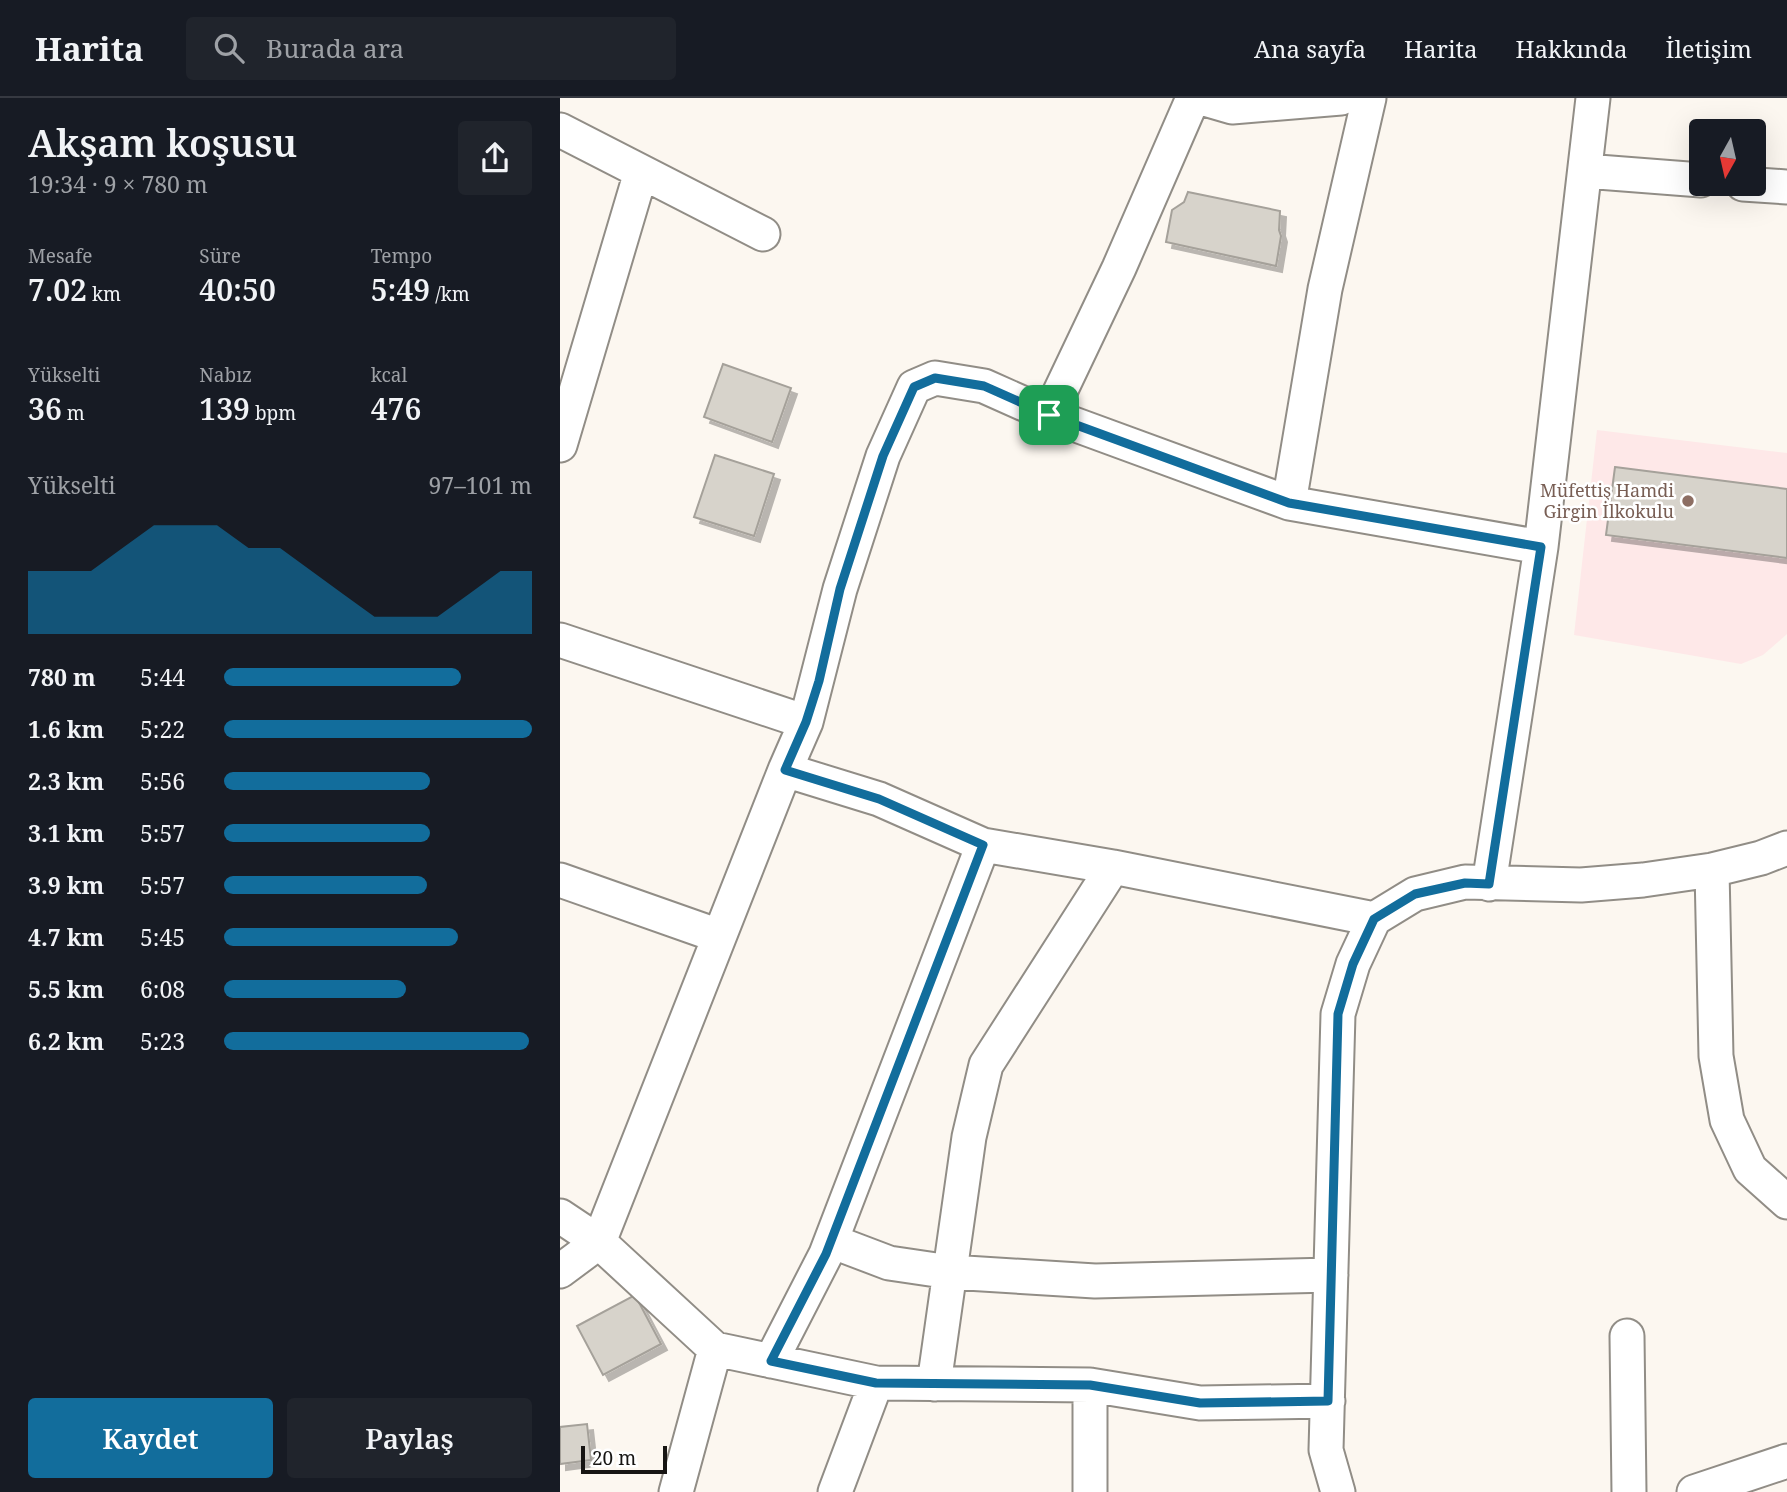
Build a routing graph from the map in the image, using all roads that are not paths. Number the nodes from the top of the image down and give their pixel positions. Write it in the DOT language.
graph roads {
  1 [pos="1193,98"];
  2 [pos="1201,98"];
  3 [pos="1341,98"];
  4 [pos="1369,98"];
  5 [pos="1593,98"];
  6 [pos="560,130"];
  7 [pos="1584,171"];
  8 [pos="642,172"];
  9 [pos="1689,179"];
  10 [pos="1766,186"];
  11 [pos="1787,187"];
  12 [pos="763,234"];
  13 [pos="1049,415"];
  14 [pos="560,445"];
  15 [pos="1289,503"];
  16 [pos="1541,547"];
  17 [pos="560,640"];
  18 [pos="806,722"];
  19 [pos="785,770"];
  20 [pos="983,845"];
  21 [pos="1787,848"];
  22 [pos="1113,867"];
  23 [pos="1712,870"];
  24 [pos="560,880"];
  25 [pos="1489,884"];
  26 [pos="1374,919"];
  27 [pos="719,936"];
  28 [pos="1787,1202"];
  29 [pos="560,1216"];
  30 [pos="831,1241"];
  31 [pos="599,1242"];
  32 [pos="560,1271"];
  33 [pos="950,1272"];
  34 [pos="1331,1275"];
  35 [pos="1627,1336"];
  36 [pos="715,1349"];
  37 [pos="771,1361"];
  38 [pos="876,1383"];
  39 [pos="934,1384"];
  40 [pos="1090,1385"];
  41 [pos="1328,1401"];
  42 [pos="1787,1461"];
  43 [pos="676,1492"];
  44 [pos="835,1492"];
  45 [pos="1090,1492"];
  46 [pos="1338,1492"];
  47 [pos="1629,1492"];
  48 [pos="1693,1492"];
  1 -- 13 [label="street"];
  2 -- 3 [label="street"];
  4 -- 15 [label="street"];
  5 -- 7 [label="street"];
  6 -- 8 [label="street"];
  7 -- 9 [label="street"];
  7 -- 16 [label="street"];
  8 -- 12 [label="street"];
  8 -- 14 [label="street"];
  10 -- 11 [label="street"];
  13 -- 15 [label="street"];
  13 -- 18 [label="street"];
  15 -- 16 [label="street"];
  16 -- 25 [label="street"];
  17 -- 18 [label="street"];
  18 -- 19 [label="street"];
  19 -- 20 [label="street"];
  19 -- 27 [label="street"];
  20 -- 22 [label="street"];
  20 -- 30 [label="street"];
  21 -- 23 [label="street"];
  22 -- 26 [label="street"];
  22 -- 33 [label="street"];
  23 -- 25 [label="street"];
  23 -- 28 [label="street"];
  24 -- 27 [label="street"];
  25 -- 26 [label="street"];
  26 -- 34 [label="street"];
  27 -- 31 [label="street"];
  29 -- 31 [label="street"];
  30 -- 33 [label="street"];
  30 -- 37 [label="street"];
  31 -- 32 [label="street"];
  31 -- 36 [label="street"];
  33 -- 34 [label="street"];
  33 -- 39 [label="street"];
  34 -- 41 [label="street"];
  35 -- 47 [label="street"];
  36 -- 37 [label="street"];
  36 -- 43 [label="street"];
  37 -- 38 [label="street"];
  38 -- 39 [label="street"];
  38 -- 44 [label="street"];
  39 -- 40 [label="street"];
  40 -- 41 [label="street"];
  40 -- 45 [label="street"];
  41 -- 46 [label="street"];
  42 -- 48 [label="street"];
}
